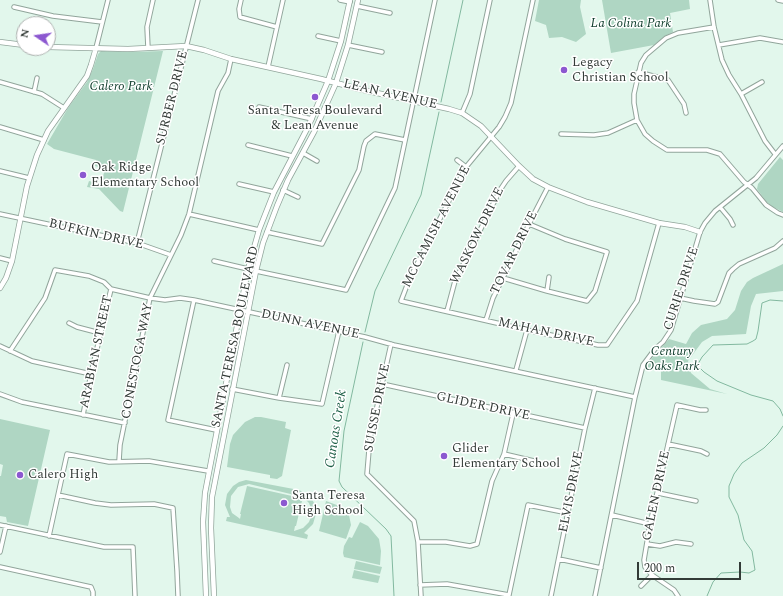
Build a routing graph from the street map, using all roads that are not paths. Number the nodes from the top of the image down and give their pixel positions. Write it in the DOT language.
graph roads {
  1 [pos="108,0"];
  2 [pos="153,0"];
  3 [pos="198,0"];
  4 [pos="241,0"];
  5 [pos="283,0"];
  6 [pos="340,0"];
  7 [pos="358,0"];
  8 [pos="436,0"];
  9 [pos="490,0"];
  10 [pos="533,0"];
  11 [pos="710,0"];
  12 [pos="778,0"];
  13 [pos="350,1"];
  14 [pos="783,1"];
  15 [pos="357,6"];
  16 [pos="14,7"];
  17 [pos="390,13"];
  18 [pos="102,22"];
  19 [pos="277,27"];
  20 [pos="714,27"];
  21 [pos="318,36"];
  22 [pos="341,41"];
  23 [pos="0,42"];
  24 [pos="783,42"];
  25 [pos="16,44"];
  26 [pos="348,45"];
  27 [pos="718,45"];
  28 [pos="186,46"];
  29 [pos="56,47"];
  30 [pos="96,48"];
  31 [pos="148,48"];
  32 [pos="382,52"];
  33 [pos="231,59"];
  34 [pos="268,67"];
  35 [pos="638,72"];
  36 [pos="37,78"];
  37 [pos="328,81"];
  38 [pos="0,82"];
  39 [pos="762,82"];
  40 [pos="336,83"];
  41 [pos="34,92"];
  42 [pos="741,94"];
  43 [pos="413,101"];
  44 [pos="259,107"];
  45 [pos="64,108"];
  46 [pos="462,113"];
  47 [pos="686,113"];
  48 [pos="312,119"];
  49 [pos="638,120"];
  50 [pos="0,127"];
  51 [pos="561,134"];
  52 [pos="491,136"];
  53 [pos="44,140"];
  54 [pos="405,140"];
  55 [pos="248,145"];
  56 [pos="783,146"];
  57 [pos="303,153"];
  58 [pos="776,154"];
  59 [pos="292,156"];
  60 [pos="457,160"];
  61 [pos="317,161"];
  62 [pos="519,166"];
  63 [pos="466,167"];
  64 [pos="0,171"];
  65 [pos="29,178"];
  66 [pos="239,184"];
  67 [pos="748,185"];
  68 [pos="548,187"];
  69 [pos="283,190"];
  70 [pos="274,192"];
  71 [pos="298,197"];
  72 [pos="720,207"];
  73 [pos="0,214"];
  74 [pos="189,214"];
  75 [pos="783,215"];
  76 [pos="20,219"];
  77 [pos="659,223"];
  78 [pos="529,224"];
  79 [pos="733,225"];
  80 [pos="259,230"];
  81 [pos="267,232"];
  82 [pos="700,232"];
  83 [pos="783,241"];
  84 [pos="137,243"];
  85 [pos="171,255"];
  86 [pos="0,258"];
  87 [pos="12,261"];
  88 [pos="214,261"];
  89 [pos="248,269"];
  90 [pos="256,270"];
  91 [pos="549,277"];
  92 [pos="503,278"];
  93 [pos="0,288"];
  94 [pos="111,289"];
  95 [pos="547,291"];
  96 [pos="150,298"];
  97 [pos="680,298"];
  98 [pos="194,300"];
  99 [pos="401,301"];
  100 [pos="240,310"];
  101 [pos="247,311"];
  102 [pos="447,311"];
  103 [pos="486,320"];
  104 [pos="69,322"];
  105 [pos="527,330"];
  106 [pos="339,331"];
  107 [pos="100,333"];
  108 [pos="391,344"];
  109 [pos="0,346"];
  110 [pos="10,351"];
  111 [pos="287,365"];
  112 [pos="516,370"];
  113 [pos="91,374"];
  114 [pos="382,384"];
  115 [pos="595,388"];
  116 [pos="232,389"];
  117 [pos="0,394"];
  118 [pos="635,397"];
  119 [pos="279,398"];
  120 [pos="706,410"];
  121 [pos="513,414"];
  122 [pos="83,415"];
  123 [pos="125,423"];
  124 [pos="585,428"];
  125 [pos="216,430"];
  126 [pos="668,444"];
  127 [pos="504,454"];
  128 [pos="707,454"];
  129 [pos="119,461"];
  130 [pos="534,461"];
  131 [pos="208,471"];
  132 [pos="658,493"];
  133 [pos="58,495"];
  134 [pos="696,501"];
  135 [pos="568,513"];
  136 [pos="612,516"];
  137 [pos="650,524"];
  138 [pos="0,525"];
  139 [pos="6,526"];
  140 [pos="49,536"];
  141 [pos="418,542"];
  142 [pos="647,544"];
  143 [pos="691,544"];
  144 [pos="0,552"];
  145 [pos="559,559"];
  146 [pos="0,567"];
  147 [pos="601,568"];
  148 [pos="652,575"];
  149 [pos="420,585"];
  150 [pos="641,586"];
  151 [pos="509,595"];
  152 [pos="93,596"];
  153 [pos="135,596"];
  154 [pos="178,596"];
  155 [pos="206,596"];
  156 [pos="214,596"];
  157 [pos="421,596"];
  158 [pos="551,596"];
  159 [pos="595,596"];
  160 [pos="678,596"];
  1 -- 18 [label="street"];
  2 -- 31 [label="street"];
  3 -- 28 [label="street, SURBER DRIVE"];
  4 -- 19 [label="street"];
  5 -- 19 [label="street"];
  6 -- 13 [label="street"];
  7 -- 15 [label="main road, SANTA TERESA BOULEVARD"];
  8 -- 43 [label="street"];
  9 -- 46 [label="street"];
  10 -- 52 [label="street, MCCAMISH AVENUE"];
  11 -- 20 [label="street"];
  12 -- 14 [label="street"];
  13 -- 22 [label="main road, SANTA TERESA BOULEVARD"];
  15 -- 17 [label="street"];
  15 -- 26 [label="main road, SANTA TERESA BOULEVARD"];
  16 -- 18 [label="street"];
  18 -- 30 [label="street"];
  19 -- 34 [label="street"];
  20 -- 27 [label="street"];
  20 -- 35 [label="street"];
  21 -- 22 [label="street"];
  22 -- 37 [label="main road, SANTA TERESA BOULEVARD"];
  23 -- 25 [label="main road"];
  24 -- 27 [label="street"];
  26 -- 32 [label="street"];
  26 -- 40 [label="main road, SANTA TERESA BOULEVARD"];
  27 -- 42 [label="street"];
  28 -- 31 [label="main road, LEAN AVENUE"];
  28 -- 33 [label="main road, LEAN AVENUE"];
  28 -- 84 [label="street, SURBER DRIVE"];
  29 -- 30 [label="main road, LEAN AVENUE"];
  30 -- 31 [label="main road, LEAN AVENUE"];
  30 -- 45 [label="main road"];
  33 -- 34 [label="main road, LEAN AVENUE"];
  33 -- 74 [label="street, CONESTOGA WAY"];
  34 -- 37 [label="main road, LEAN AVENUE"];
  35 -- 47 [label="street"];
  35 -- 49 [label="street"];
  36 -- 41 [label="street"];
  37 -- 40 [label="main road, LEAN AVENUE"];
  37 -- 48 [label="main road, SANTA TERESA BOULEVARD"];
  38 -- 41 [label="street"];
  39 -- 42 [label="street"];
  40 -- 43 [label="main road, LEAN AVENUE"];
  40 -- 57 [label="main road, SANTA TERESA BOULEVARD"];
  41 -- 45 [label="street"];
  42 -- 58 [label="street"];
  43 -- 46 [label="main road, LEAN AVENUE"];
  43 -- 54 [label="street"];
  44 -- 48 [label="street"];
  45 -- 53 [label="main road"];
  46 -- 52 [label="main road, LEAN AVENUE"];
  48 -- 59 [label="main road, SANTA TERESA BOULEVARD"];
  49 -- 51 [label="street"];
  49 -- 67 [label="street"];
  50 -- 53 [label="street"];
  52 -- 62 [label="main road, LEAN AVENUE"];
  52 -- 63 [label="street, MCCAMISH AVENUE"];
  53 -- 65 [label="main road"];
  54 -- 81 [label="street"];
  54 -- 90 [label="street"];
  55 -- 59 [label="street"];
  56 -- 58 [label="street, CURIE DRIVE"];
  57 -- 61 [label="street"];
  57 -- 69 [label="main road, SANTA TERESA BOULEVARD"];
  58 -- 67 [label="street, CURIE DRIVE"];
  59 -- 70 [label="main road, SANTA TERESA BOULEVARD"];
  60 -- 63 [label="street"];
  62 -- 68 [label="main road, LEAN AVENUE"];
  62 -- 102 [label="street, WASKOW DRIVE"];
  63 -- 99 [label="street, MCCAMISH AVENUE"];
  64 -- 65 [label="street"];
  65 -- 76 [label="main road"];
  66 -- 70 [label="street"];
  67 -- 72 [label="street, CURIE DRIVE"];
  67 -- 75 [label="street"];
  68 -- 77 [label="main road, LEAN AVENUE"];
  68 -- 78 [label="street, TOVAR DRIVE"];
  69 -- 71 [label="street"];
  69 -- 81 [label="main road, SANTA TERESA BOULEVARD"];
  70 -- 80 [label="main road, SANTA TERESA BOULEVARD"];
  72 -- 79 [label="street"];
  72 -- 82 [label="street, CURIE DRIVE"];
  73 -- 76 [label="street, BUFKIN DRIVE"];
  74 -- 80 [label="street"];
  74 -- 85 [label="street, CONESTOGA WAY"];
  76 -- 84 [label="street, BUFKIN DRIVE"];
  76 -- 87 [label="main road"];
  77 -- 82 [label="main road, LEAN AVENUE"];
  77 -- 105 [label="street, MAHAN DRIVE"];
  78 -- 92 [label="street, TOVAR DRIVE"];
  78 -- 95 [label="street"];
  80 -- 89 [label="main road, SANTA TERESA BOULEVARD"];
  81 -- 90 [label="main road, SANTA TERESA BOULEVARD"];
  82 -- 97 [label="street, CURIE DRIVE"];
  83 -- 97 [label="street"];
  84 -- 85 [label="street, BUFKIN DRIVE"];
  85 -- 96 [label="street, CONESTOGA WAY"];
  86 -- 87 [label="street"];
  87 -- 93 [label="main road"];
  88 -- 89 [label="street"];
  89 -- 100 [label="main road, SANTA TERESA BOULEVARD"];
  90 -- 101 [label="main road, SANTA TERESA BOULEVARD"];
  91 -- 95 [label="street"];
  92 -- 95 [label="street"];
  92 -- 103 [label="street, TOVAR DRIVE"];
  94 -- 96 [label="street, DUNN AVENUE"];
  94 -- 107 [label="street, ARABIAN STREET"];
  94 -- 110 [label="street, DUNN AVENUE"];
  96 -- 98 [label="street, DUNN AVENUE"];
  96 -- 123 [label="street, CONESTOGA WAY"];
  97 -- 118 [label="street, CURIE DRIVE"];
  98 -- 100 [label="street, DUNN AVENUE"];
  98 -- 125 [label="street"];
  99 -- 102 [label="street, MAHAN DRIVE"];
  100 -- 101 [label="street, DUNN AVENUE"];
  100 -- 125 [label="main road, SANTA TERESA BOULEVARD"];
  101 -- 106 [label="street, DUNN AVENUE"];
  101 -- 116 [label="main road, SANTA TERESA BOULEVARD"];
  102 -- 103 [label="street, MAHAN DRIVE"];
  103 -- 105 [label="street, MAHAN DRIVE"];
  104 -- 107 [label="street"];
  105 -- 112 [label="street"];
  106 -- 108 [label="street, DUNN AVENUE"];
  106 -- 119 [label="street"];
  107 -- 113 [label="street, ARABIAN STREET"];
  108 -- 112 [label="street, DUNN AVENUE"];
  108 -- 114 [label="street, SUISSE DRIVE"];
  109 -- 110 [label="street"];
  110 -- 113 [label="street"];
  111 -- 119 [label="street"];
  112 -- 115 [label="street, DUNN AVENUE"];
  113 -- 122 [label="street, ARABIAN STREET"];
  114 -- 121 [label="street, GLIDER DRIVE"];
  114 -- 141 [label="street, SUISSE DRIVE"];
  115 -- 118 [label="street, DUNN AVENUE"];
  115 -- 124 [label="street, ELVIS DRIVE"];
  116 -- 119 [label="street"];
  116 -- 156 [label="main road, SANTA TERESA BOULEVARD"];
  117 -- 122 [label="street"];
  118 -- 136 [label="street, CURIE DRIVE"];
  120 -- 126 [label="street, GALEN DRIVE"];
  121 -- 124 [label="street, GLIDER DRIVE"];
  121 -- 127 [label="street"];
  122 -- 123 [label="street"];
  123 -- 129 [label="street, CONESTOGA WAY"];
  124 -- 135 [label="street, ELVIS DRIVE"];
  125 -- 131 [label="main road, SANTA TERESA BOULEVARD"];
  126 -- 128 [label="street"];
  126 -- 132 [label="street, GALEN DRIVE"];
  127 -- 130 [label="street"];
  127 -- 141 [label="street"];
  129 -- 131 [label="street"];
  129 -- 133 [label="street"];
  131 -- 155 [label="main road, SANTA TERESA BOULEVARD"];
  132 -- 134 [label="street"];
  132 -- 137 [label="street, GALEN DRIVE"];
  133 -- 140 [label="street"];
  133 -- 154 [label="street"];
  135 -- 145 [label="street, ELVIS DRIVE"];
  135 -- 151 [label="street"];
  136 -- 137 [label="street"];
  136 -- 147 [label="street, CURIE DRIVE"];
  137 -- 142 [label="street, GALEN DRIVE"];
  138 -- 139 [label="street"];
  139 -- 140 [label="street"];
  139 -- 144 [label="street"];
  140 -- 153 [label="street"];
  141 -- 149 [label="street, SUISSE DRIVE"];
  142 -- 143 [label="street"];
  142 -- 148 [label="street, GALEN DRIVE"];
  145 -- 147 [label="street"];
  145 -- 158 [label="street, ELVIS DRIVE"];
  146 -- 152 [label="street"];
  147 -- 159 [label="street, CURIE DRIVE"];
  148 -- 150 [label="street"];
  148 -- 160 [label="street"];
  149 -- 151 [label="street"];
  149 -- 157 [label="street, SUISSE DRIVE"];
}
